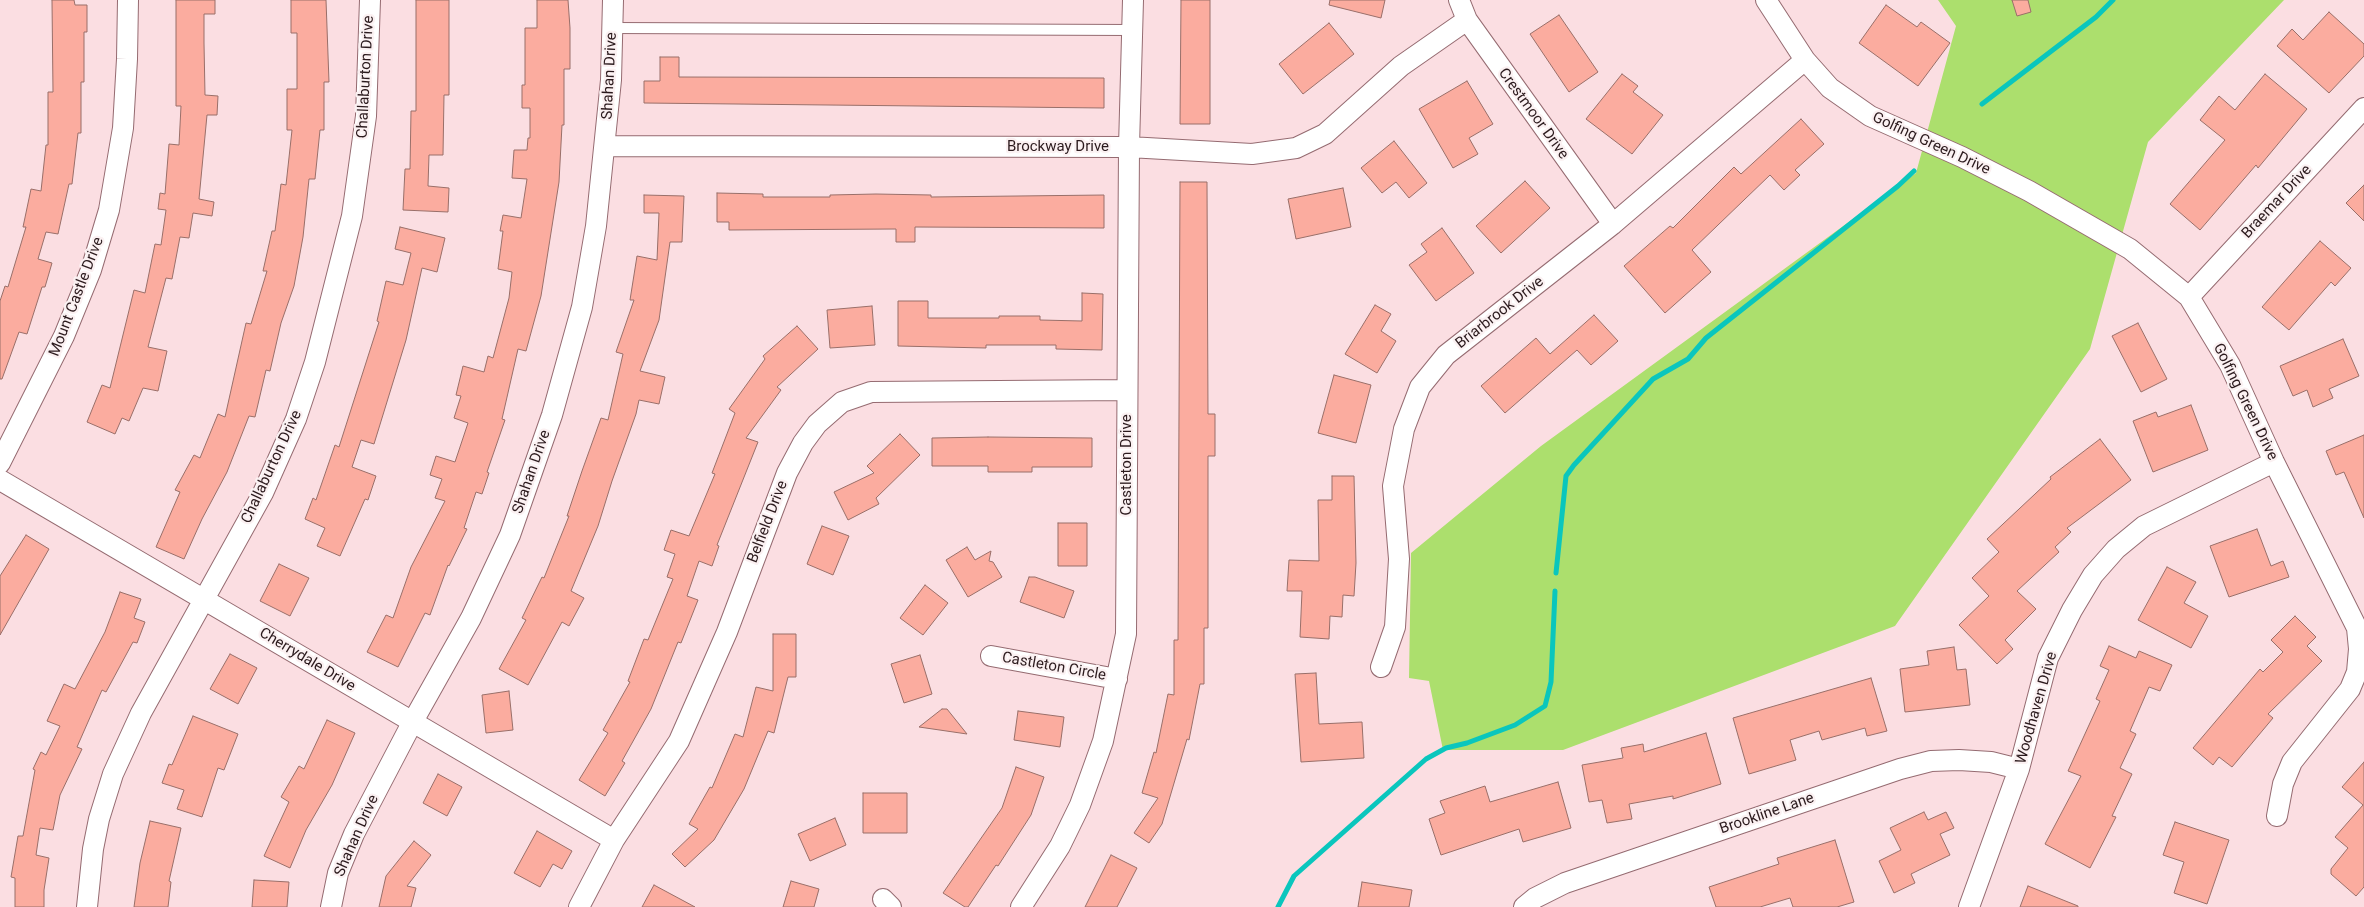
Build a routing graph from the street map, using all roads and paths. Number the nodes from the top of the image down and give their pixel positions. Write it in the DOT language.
graph roads {
  1 [pos="128,0"];
  2 [pos="370,0"];
  3 [pos="613,0"];
  4 [pos="1133,0"];
  5 [pos="1459,0"];
  6 [pos="1766,0"];
  7 [pos="1466,20"];
  8 [pos="612,28"];
  9 [pos="1132,30"];
  10 [pos="1805,60"];
  11 [pos="2364,108"];
  12 [pos="606,146"];
  13 [pos="1129,147"];
  14 [pos="1613,224"];
  15 [pos="2189,297"];
  16 [pos="1127,390"];
  17 [pos="2274,462"];
  18 [pos="0,463"];
  19 [pos="0,480"];
  20 [pos="206,599"];
  21 [pos="990,656"];
  22 [pos="1381,667"];
  23 [pos="1117,679"];
  24 [pos="412,723"];
  25 [pos="2019,769"];
  26 [pos="2277,816"];
  27 [pos="614,840"];
  28 [pos="87,907"];
  29 [pos="330,907"];
  30 [pos="579,907"];
  31 [pos="1021,907"];
  32 [pos="1524,907"];
  33 [pos="1969,907"];
  1 -- 18 [label="street, Mount Castle Drive"];
  2 -- 20 [label="street, Challaburton Drive"];
  3 -- 8 [label="street, Shahan Drive"];
  4 -- 9 [label="street, Castleton Drive"];
  5 -- 7 [label="street, Crestmoor Drive"];
  6 -- 10 [label="street, Golfing Green Drive"];
  7 -- 13 [label="street, Brockway Drive"];
  7 -- 14 [label="street, Crestmoor Drive"];
  8 -- 9 [label="lane"];
  8 -- 12 [label="street, Shahan Drive"];
  9 -- 13 [label="street, Castleton Drive"];
  10 -- 14 [label="street, Briarbrook Drive"];
  10 -- 15 [label="street, Golfing Green Drive"];
  11 -- 15 [label="street, Braemar Drive"];
  12 -- 13 [label="street, Brockway Drive"];
  12 -- 24 [label="street, Shahan Drive"];
  13 -- 16 [label="street, Castleton Drive"];
  14 -- 22 [label="street, Briarbrook Drive"];
  15 -- 17 [label="street, Golfing Green Drive"];
  16 -- 23 [label="street, Castleton Drive"];
  16 -- 27 [label="street, Belfield Drive"];
  17 -- 25 [label="street, Woodhaven Drive"];
  17 -- 26 [label="street, Golfing Green Drive"];
  19 -- 20 [label="street, Cherrydale Drive"];
  20 -- 24 [label="street, Cherrydale Drive"];
  20 -- 28 [label="street, Challaburton Drive"];
  21 -- 23 [label="street, Castleton Circle"];
  23 -- 31 [label="street, Castleton Drive"];
  24 -- 27 [label="street, Cherrydale Drive"];
  24 -- 29 [label="street, Shahan Drive"];
  25 -- 32 [label="street, Brookline Lane"];
  25 -- 33 [label="street, Woodhaven Drive"];
  27 -- 30 [label="street, Belfield Drive"];
}
